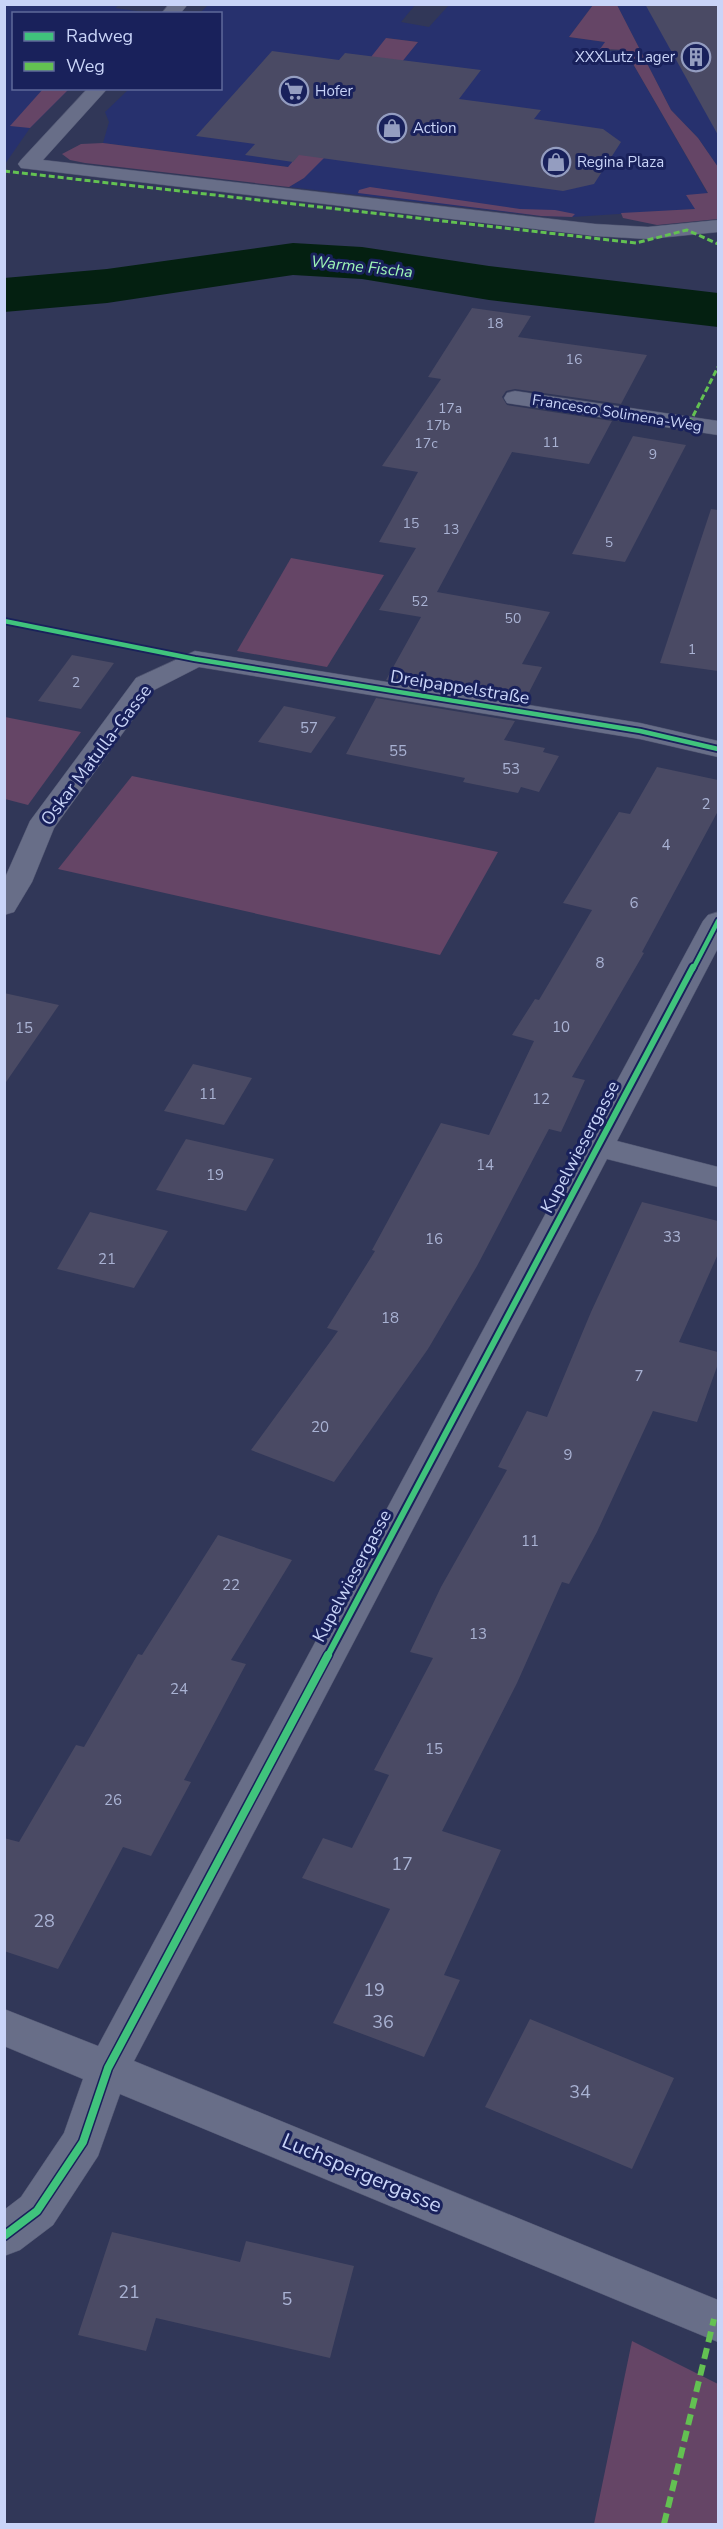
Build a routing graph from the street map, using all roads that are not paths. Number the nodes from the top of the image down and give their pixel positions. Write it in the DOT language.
graph roads {
  1 [pos="97,90"];
  2 [pos="718,226"];
  3 [pos="515,398"];
  4 [pos="718,428"];
  5 [pos="195,658"];
  6 [pos="718,749"];
  7 [pos="4,906"];
  8 [pos="718,921"];
  9 [pos="597,1146"];
  10 [pos="718,1177"];
  11 [pos="4,2027"];
  12 [pos="108,2068"];
  13 [pos="4,2236"];
  14 [pos="718,2321"];
  1 -- 2 [label="street"];
  3 -- 4 [label="street, Francesco Solimena-Weg"];
  5 -- 6 [label="street, Dreipappelstraße"];
  5 -- 7 [label="street, Oskar Matulla-Gasse"];
  8 -- 9 [label="street, Kupelwiesergasse"];
  9 -- 10 [label="street"];
  9 -- 12 [label="street, Kupelwiesergasse"];
  11 -- 12 [label="street, Luchspergergasse"];
  12 -- 13 [label="street, Kupelwiesergasse"];
  12 -- 14 [label="street, Luchspergergasse"];
}
